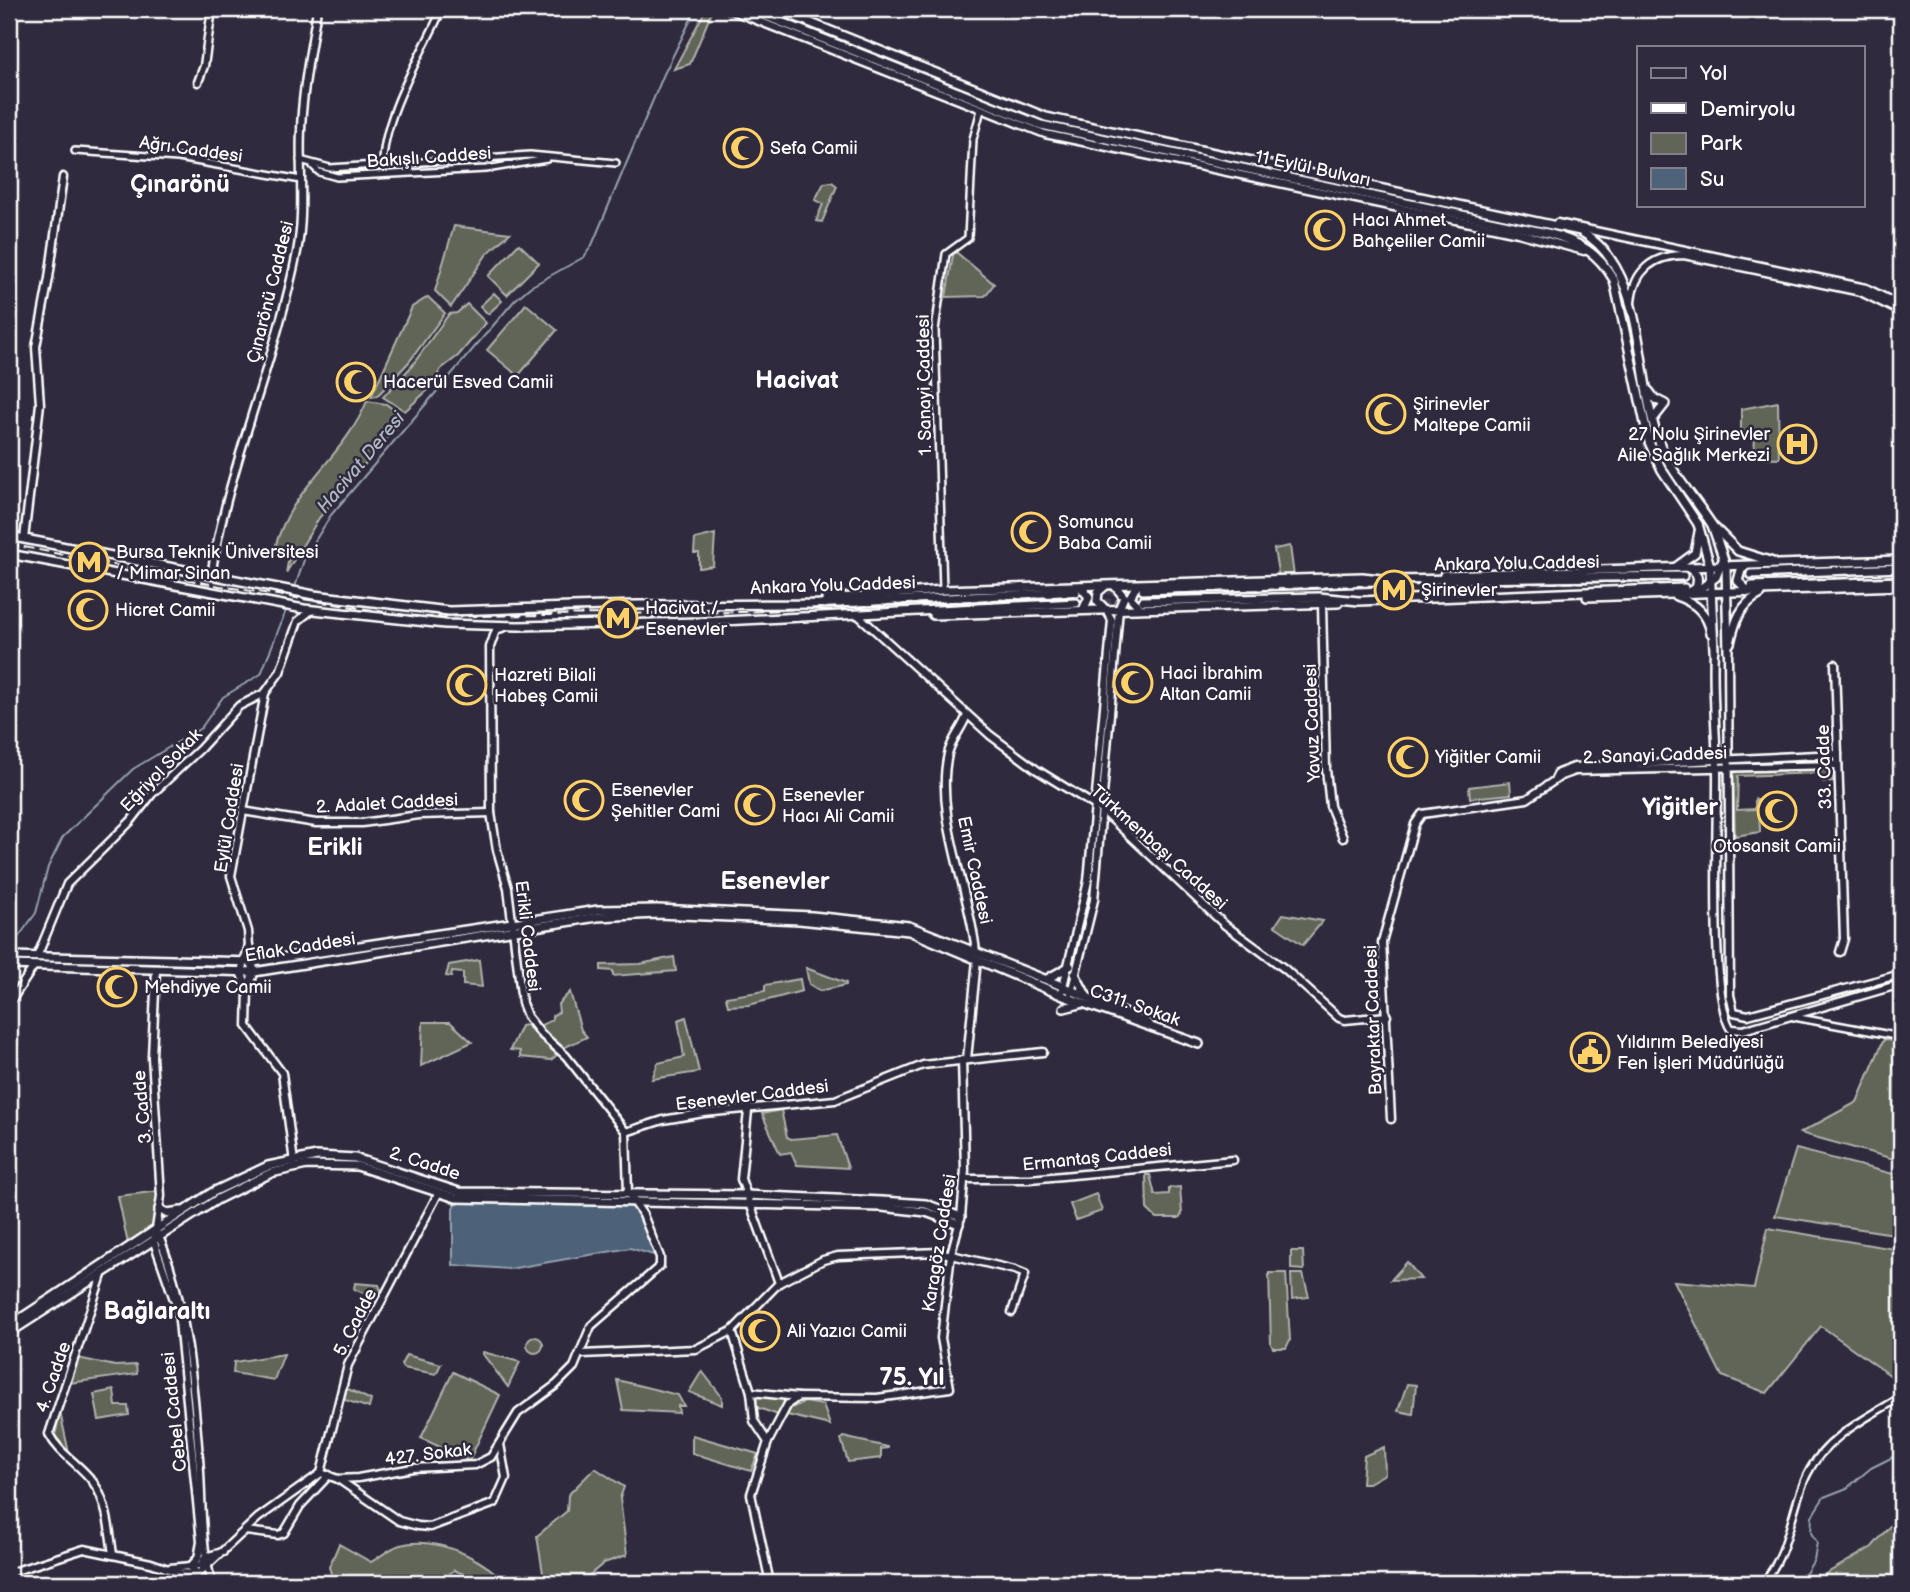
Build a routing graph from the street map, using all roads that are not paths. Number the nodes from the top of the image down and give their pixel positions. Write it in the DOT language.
graph roads {
  1 [pos="212,9"];
  2 [pos="317,9"];
  3 [pos="442,9"];
  4 [pos="728,9"];
  5 [pos="748,9"];
  6 [pos="776,9"];
  7 [pos="198,82"];
  8 [pos="981,110"];
  9 [pos="75,151"];
  10 [pos="553,158"];
  11 [pos="300,160"];
  12 [pos="616,163"];
  13 [pos="310,164"];
  14 [pos="383,165"];
  15 [pos="383,174"];
  16 [pos="63,177"];
  17 [pos="301,180"];
  18 [pos="1553,223"];
  19 [pos="1599,257"];
  20 [pos="1901,306"];
  21 [pos="1631,311"];
  22 [pos="1901,312"];
  23 [pos="1645,382"];
  24 [pos="1653,422"];
  25 [pos="1698,524"];
  26 [pos="1712,525"];
  27 [pos="9,536"];
  28 [pos="24,539"];
  29 [pos="9,554"];
  30 [pos="1901,560"];
  31 [pos="1784,564"];
  32 [pos="1747,565"];
  33 [pos="1710,566"];
  34 [pos="1724,566"];
  35 [pos="1671,568"];
  36 [pos="1688,568"];
  37 [pos="1901,568"];
  38 [pos="1751,574"];
  39 [pos="211,576"];
  40 [pos="1683,576"];
  41 [pos="1395,580"];
  42 [pos="1713,580"];
  43 [pos="1901,583"];
  44 [pos="1106,586"];
  45 [pos="1115,586"];
  46 [pos="1140,587"];
  47 [pos="1684,588"];
  48 [pos="1079,589"];
  49 [pos="1727,589"];
  50 [pos="1751,589"];
  51 [pos="943,590"];
  52 [pos="1765,592"];
  53 [pos="1713,593"];
  54 [pos="1672,594"];
  55 [pos="1422,598"];
  56 [pos="1359,601"];
  57 [pos="779,603"];
  58 [pos="1076,603"];
  59 [pos="1142,604"];
  60 [pos="1322,604"];
  61 [pos="308,610"];
  62 [pos="1083,610"];
  63 [pos="1105,610"];
  64 [pos="1119,610"];
  65 [pos="870,614"];
  66 [pos="858,615"];
  67 [pos="471,625"];
  68 [pos="509,626"];
  69 [pos="490,647"];
  70 [pos="1714,650"];
  71 [pos="1728,651"];
  72 [pos="1835,664"];
  73 [pos="265,693"];
  74 [pos="967,715"];
  75 [pos="1838,754"];
  76 [pos="1727,763"];
  77 [pos="1717,764"];
  78 [pos="1838,765"];
  79 [pos="1554,781"];
  80 [pos="1097,782"];
  81 [pos="1077,792"];
  82 [pos="1095,804"];
  83 [pos="1102,810"];
  84 [pos="243,811"];
  85 [pos="491,813"];
  86 [pos="1343,838"];
  87 [pos="511,926"];
  88 [pos="249,947"];
  89 [pos="1840,952"];
  90 [pos="9,956"];
  91 [pos="976,956"];
  92 [pos="34,957"];
  93 [pos="242,962"];
  94 [pos="254,962"];
  95 [pos="9,965"];
  96 [pos="31,966"];
  97 [pos="156,970"];
  98 [pos="1074,971"];
  99 [pos="254,972"];
  100 [pos="241,973"];
  101 [pos="1901,974"];
  102 [pos="1048,980"];
  103 [pos="1901,984"];
  104 [pos="248,989"];
  105 [pos="1067,993"];
  106 [pos="1085,1000"];
  107 [pos="9,1004"];
  108 [pos="1064,1008"];
  109 [pos="1387,1016"];
  110 [pos="1793,1017"];
  111 [pos="1901,1037"];
  112 [pos="1199,1044"];
  113 [pos="1043,1052"];
  114 [pos="965,1060"];
  115 [pos="748,1111"];
  116 [pos="1391,1119"];
  117 [pos="626,1132"];
  118 [pos="1233,1160"];
  119 [pos="295,1164"];
  120 [pos="964,1179"];
  121 [pos="438,1194"];
  122 [pos="630,1197"];
  123 [pos="747,1199"];
  124 [pos="159,1209"];
  125 [pos="188,1209"];
  126 [pos="960,1220"];
  127 [pos="157,1237"];
  128 [pos="146,1247"];
  129 [pos="159,1254"];
  130 [pos="951,1254"];
  131 [pos="102,1275"];
  132 [pos="779,1283"];
  133 [pos="1012,1312"];
  134 [pos="9,1326"];
  135 [pos="732,1331"];
  136 [pos="9,1333"];
  137 [pos="582,1354"];
  138 [pos="751,1392"];
  139 [pos="798,1397"];
  140 [pos="1901,1397"];
  141 [pos="192,1415"];
  142 [pos="768,1442"];
  143 [pos="500,1444"];
  144 [pos="321,1473"];
  145 [pos="329,1475"];
  146 [pos="338,1479"];
  147 [pos="290,1494"];
  148 [pos="300,1507"];
  149 [pos="245,1531"];
  150 [pos="227,1550"];
  151 [pos="114,1555"];
  152 [pos="205,1557"];
  153 [pos="190,1567"];
  154 [pos="164,1568"];
  155 [pos="208,1569"];
  156 [pos="9,1573"];
  157 [pos="198,1574"];
  158 [pos="212,1583"];
  159 [pos="770,1583"];
  160 [pos="1762,1583"];
  1 -- 7 [label="main road"];
  2 -- 11 [label="main road, Çınarönü Caddesi"];
  3 -- 14 [label="street"];
  4 -- 8 [label="main road"];
  5 -- 19 [label="main road, 11 Eylül Bulvarı"];
  6 -- 18 [label="main road, 11 Eylül Bulvarı"];
  8 -- 19 [label="main road"];
  8 -- 51 [label="street, 1. Sanayi Caddesi"];
  9 -- 17 [label="street, Ağrı Caddesi"];
  10 -- 12 [label="street, Bakışlı Caddesi"];
  10 -- 14 [label="street, Bakışlı Caddesi"];
  10 -- 15 [label="street, Bakışlı Caddesi"];
  11 -- 13 [label="street, Bakışlı Caddesi"];
  11 -- 17 [label="main road, Çınarönü Caddesi"];
  13 -- 14 [label="street, Bakışlı Caddesi"];
  13 -- 15 [label="street, Bakışlı Caddesi"];
  14 -- 15 [label="street"];
  16 -- 28 [label="main road"];
  17 -- 39 [label="main road, Çınarönü Caddesi"];
  18 -- 20 [label="main road"];
  18 -- 21 [label="main road, 11 Eylül Bulvarı"];
  19 -- 25 [label="main road"];
  21 -- 22 [label="main road"];
  21 -- 23 [label="main road, 11 Eylül Bulvarı"];
  23 -- 24 [label="main road, 11 Eylül Bulvarı"];
  23 -- 24 [label="main road"];
  24 -- 26 [label="main road, 11 Eylül Bulvarı"];
  25 -- 33 [label="main road"];
  25 -- 35 [label="main road"];
  26 -- 31 [label="main road"];
  26 -- 34 [label="main road"];
  27 -- 28 [label="main road, Ankara Yolu Caddesi"];
  28 -- 39 [label="main road, Ankara Yolu Caddesi"];
  29 -- 61 [label="main road, Ankara Yolu Caddesi"];
  30 -- 31 [label="main road"];
  31 -- 32 [label="main road"];
  32 -- 34 [label="main road"];
  32 -- 50 [label="main road"];
  33 -- 34 [label="main road"];
  33 -- 36 [label="main road"];
  33 -- 42 [label="main road"];
  34 -- 42 [label="main road"];
  34 -- 49 [label="main road"];
  35 -- 36 [label="main road"];
  35 -- 41 [label="main road"];
  36 -- 54 [label="main road"];
  37 -- 38 [label="main road"];
  39 -- 57 [label="main road, Ankara Yolu Caddesi"];
  40 -- 41 [label="main road, Ankara Yolu Caddesi"];
  41 -- 46 [label="main road, Ankara Yolu Caddesi"];
  42 -- 49 [label="main road"];
  42 -- 53 [label="main road"];
  42 -- 54 [label="main road"];
  43 -- 50 [label="main road"];
  43 -- 52 [label="main road"];
  44 -- 45 [label="main road"];
  44 -- 48 [label="main road"];
  44 -- 63 [label="main road"];
  45 -- 46 [label="main road, Ankara Yolu Caddesi"];
  45 -- 64 [label="main road"];
  46 -- 59 [label="main road"];
  47 -- 55 [label="main road, Ankara Yolu Caddesi"];
  48 -- 51 [label="main road"];
  48 -- 57 [label="main road, Ankara Yolu Caddesi"];
  48 -- 62 [label="main road"];
  49 -- 50 [label="main road"];
  49 -- 53 [label="main road"];
  49 -- 71 [label="main road"];
  50 -- 52 [label="main road"];
  51 -- 57 [label="main road"];
  52 -- 71 [label="main road"];
  53 -- 54 [label="main road"];
  53 -- 70 [label="main road"];
  54 -- 55 [label="main road"];
  54 -- 70 [label="main road"];
  55 -- 56 [label="main road, Ankara Yolu Caddesi"];
  56 -- 59 [label="main road, Ankara Yolu Caddesi"];
  56 -- 60 [label="main road"];
  58 -- 65 [label="main road, Ankara Yolu Caddesi"];
  59 -- 60 [label="main road"];
  59 -- 64 [label="main road"];
  60 -- 86 [label="main road, Yavuz Caddesi"];
  61 -- 67 [label="main road, Ankara Yolu Caddesi"];
  61 -- 73 [label="main road, Eğriyol Sokak"];
  62 -- 63 [label="main road"];
  62 -- 65 [label="main road"];
  63 -- 64 [label="main road"];
  63 -- 80 [label="main road"];
  64 -- 83 [label="main road"];
  65 -- 66 [label="main road, Ankara Yolu Caddesi"];
  66 -- 68 [label="main road, Ankara Yolu Caddesi"];
  66 -- 74 [label="main road, Türkmenbaşı Caddesi"];
  67 -- 68 [label="main road, Ankara Yolu Caddesi"];
  67 -- 69 [label="main road"];
  68 -- 69 [label="main road"];
  69 -- 85 [label="main road, Erikli Caddesi"];
  70 -- 77 [label="main road"];
  71 -- 76 [label="main road"];
  72 -- 75 [label="main road, 33. Cadde"];
  73 -- 84 [label="main road, Eylül Caddesi"];
  73 -- 92 [label="main road, Eğriyol Sokak"];
  74 -- 81 [label="main road, Türkmenbaşı Caddesi"];
  74 -- 91 [label="main road, Emir Caddesi"];
  75 -- 76 [label="main road, 2. Sanayi Caddesi"];
  75 -- 78 [label="main road, 33. Cadde"];
  76 -- 77 [label="main road, 2. Sanayi Caddesi"];
  76 -- 78 [label="main road, 2. Sanayi Caddesi"];
  76 -- 101 [label="main road"];
  77 -- 79 [label="main road, 2. Sanayi Caddesi"];
  77 -- 110 [label="main road"];
  78 -- 89 [label="main road, 33. Cadde"];
  79 -- 109 [label="main road, Bayraktar Caddesi"];
  80 -- 81 [label="main road"];
  80 -- 82 [label="main road"];
  81 -- 82 [label="main road, Türkmenbaşı Caddesi"];
  82 -- 83 [label="main road, Türkmenbaşı Caddesi"];
  82 -- 98 [label="main road"];
  83 -- 98 [label="main road"];
  83 -- 109 [label="main road, Türkmenbaşı Caddesi"];
  84 -- 85 [label="main road, 2. Adalet Caddesi"];
  84 -- 88 [label="main road, Eylül Caddesi"];
  85 -- 87 [label="main road, Erikli Caddesi"];
  87 -- 91 [label="main road"];
  87 -- 91 [label="main road"];
  87 -- 94 [label="main road, Eflak Caddesi"];
  87 -- 99 [label="main road, Eflak Caddesi"];
  87 -- 117 [label="main road, Erikli Caddesi"];
  88 -- 93 [label="main road"];
  88 -- 94 [label="main road"];
  90 -- 92 [label="main road, Eflak Caddesi"];
  91 -- 102 [label="main road"];
  91 -- 105 [label="main road"];
  91 -- 114 [label="main road, Emir Caddesi"];
  92 -- 93 [label="main road, Eflak Caddesi"];
  93 -- 94 [label="main road, Eflak Caddesi"];
  93 -- 100 [label="main road"];
  94 -- 99 [label="main road"];
  95 -- 96 [label="main road, Eflak Caddesi"];
  96 -- 97 [label="main road, Eflak Caddesi"];
  96 -- 107 [label="main road"];
  97 -- 100 [label="main road, Eflak Caddesi"];
  97 -- 124 [label="main road, 3. Cadde"];
  98 -- 102 [label="main road"];
  98 -- 105 [label="main road"];
  98 -- 106 [label="main road"];
  99 -- 100 [label="main road, Eflak Caddesi"];
  99 -- 104 [label="main road"];
  100 -- 104 [label="main road"];
  102 -- 105 [label="main road"];
  103 -- 110 [label="main road"];
  104 -- 119 [label="main road"];
  105 -- 106 [label="main road, C311. Sokak"];
  106 -- 108 [label="main road"];
  106 -- 112 [label="main road, C311. Sokak"];
  109 -- 116 [label="main road, Bayraktar Caddesi"];
  110 -- 111 [label="street"];
  113 -- 114 [label="main road, Esenevler Caddesi"];
  114 -- 115 [label="main road, Esenevler Caddesi"];
  114 -- 120 [label="main road, Karagöz Caddesi"];
  115 -- 117 [label="main road, Esenevler Caddesi"];
  115 -- 123 [label="main road"];
  117 -- 122 [label="main road"];
  118 -- 120 [label="main road, Ermantaş Caddesi"];
  119 -- 121 [label="main road, 2. Cadde"];
  119 -- 122 [label="main road, 2. Cadde"];
  119 -- 125 [label="main road, 2. Cadde"];
  119 -- 127 [label="main road, 2. Cadde"];
  120 -- 126 [label="main road, Karagöz Caddesi"];
  121 -- 122 [label="main road, 2. Cadde"];
  121 -- 144 [label="main road, 5. Cadde"];
  122 -- 123 [label="main road, 2. Cadde"];
  122 -- 137 [label="main road, 427. Sokak"];
  123 -- 126 [label="main road, 2. Cadde"];
  123 -- 132 [label="main road"];
  124 -- 125 [label="main road"];
  124 -- 127 [label="main road, 3. Cadde"];
  125 -- 127 [label="main road, 2. Cadde"];
  126 -- 130 [label="main road, Karagöz Caddesi"];
  127 -- 128 [label="main road, 2. Cadde"];
  127 -- 129 [label="main road, Cebel Caddesi"];
  127 -- 134 [label="main road, 2. Cadde"];
  127 -- 141 [label="main road, Cebel Caddesi"];
  128 -- 129 [label="main road"];
  128 -- 131 [label="main road, 2. Cadde"];
  129 -- 141 [label="main road, Cebel Caddesi"];
  130 -- 132 [label="main road"];
  130 -- 133 [label="main road"];
  130 -- 139 [label="main road, Karagöz Caddesi"];
  131 -- 136 [label="main road, 2. Cadde"];
  131 -- 151 [label="main road, 4. Cadde"];
  132 -- 135 [label="main road"];
  135 -- 137 [label="main road"];
  135 -- 138 [label="main road"];
  137 -- 143 [label="main road, 427. Sokak"];
  138 -- 139 [label="main road"];
  138 -- 142 [label="main road"];
  139 -- 142 [label="main road"];
  140 -- 160 [label="street"];
  141 -- 152 [label="main road, Cebel Caddesi"];
  141 -- 153 [label="main road, Cebel Caddesi"];
  142 -- 159 [label="main road"];
  143 -- 146 [label="main road, 427. Sokak"];
  143 -- 146 [label="main road"];
  144 -- 145 [label="main road"];
  144 -- 147 [label="main road"];
  145 -- 146 [label="main road"];
  145 -- 148 [label="main road"];
  147 -- 148 [label="main road"];
  147 -- 149 [label="main road"];
  148 -- 149 [label="main road"];
  149 -- 150 [label="main road"];
  150 -- 152 [label="main road"];
  150 -- 155 [label="main road"];
  151 -- 154 [label="main road"];
  151 -- 156 [label="main road"];
  152 -- 153 [label="main road"];
  152 -- 155 [label="main road, Cebel Caddesi"];
  153 -- 154 [label="main road"];
  153 -- 157 [label="main road"];
  154 -- 157 [label="main road"];
  155 -- 157 [label="main road"];
  155 -- 158 [label="main road, Cebel Caddesi"];
}
